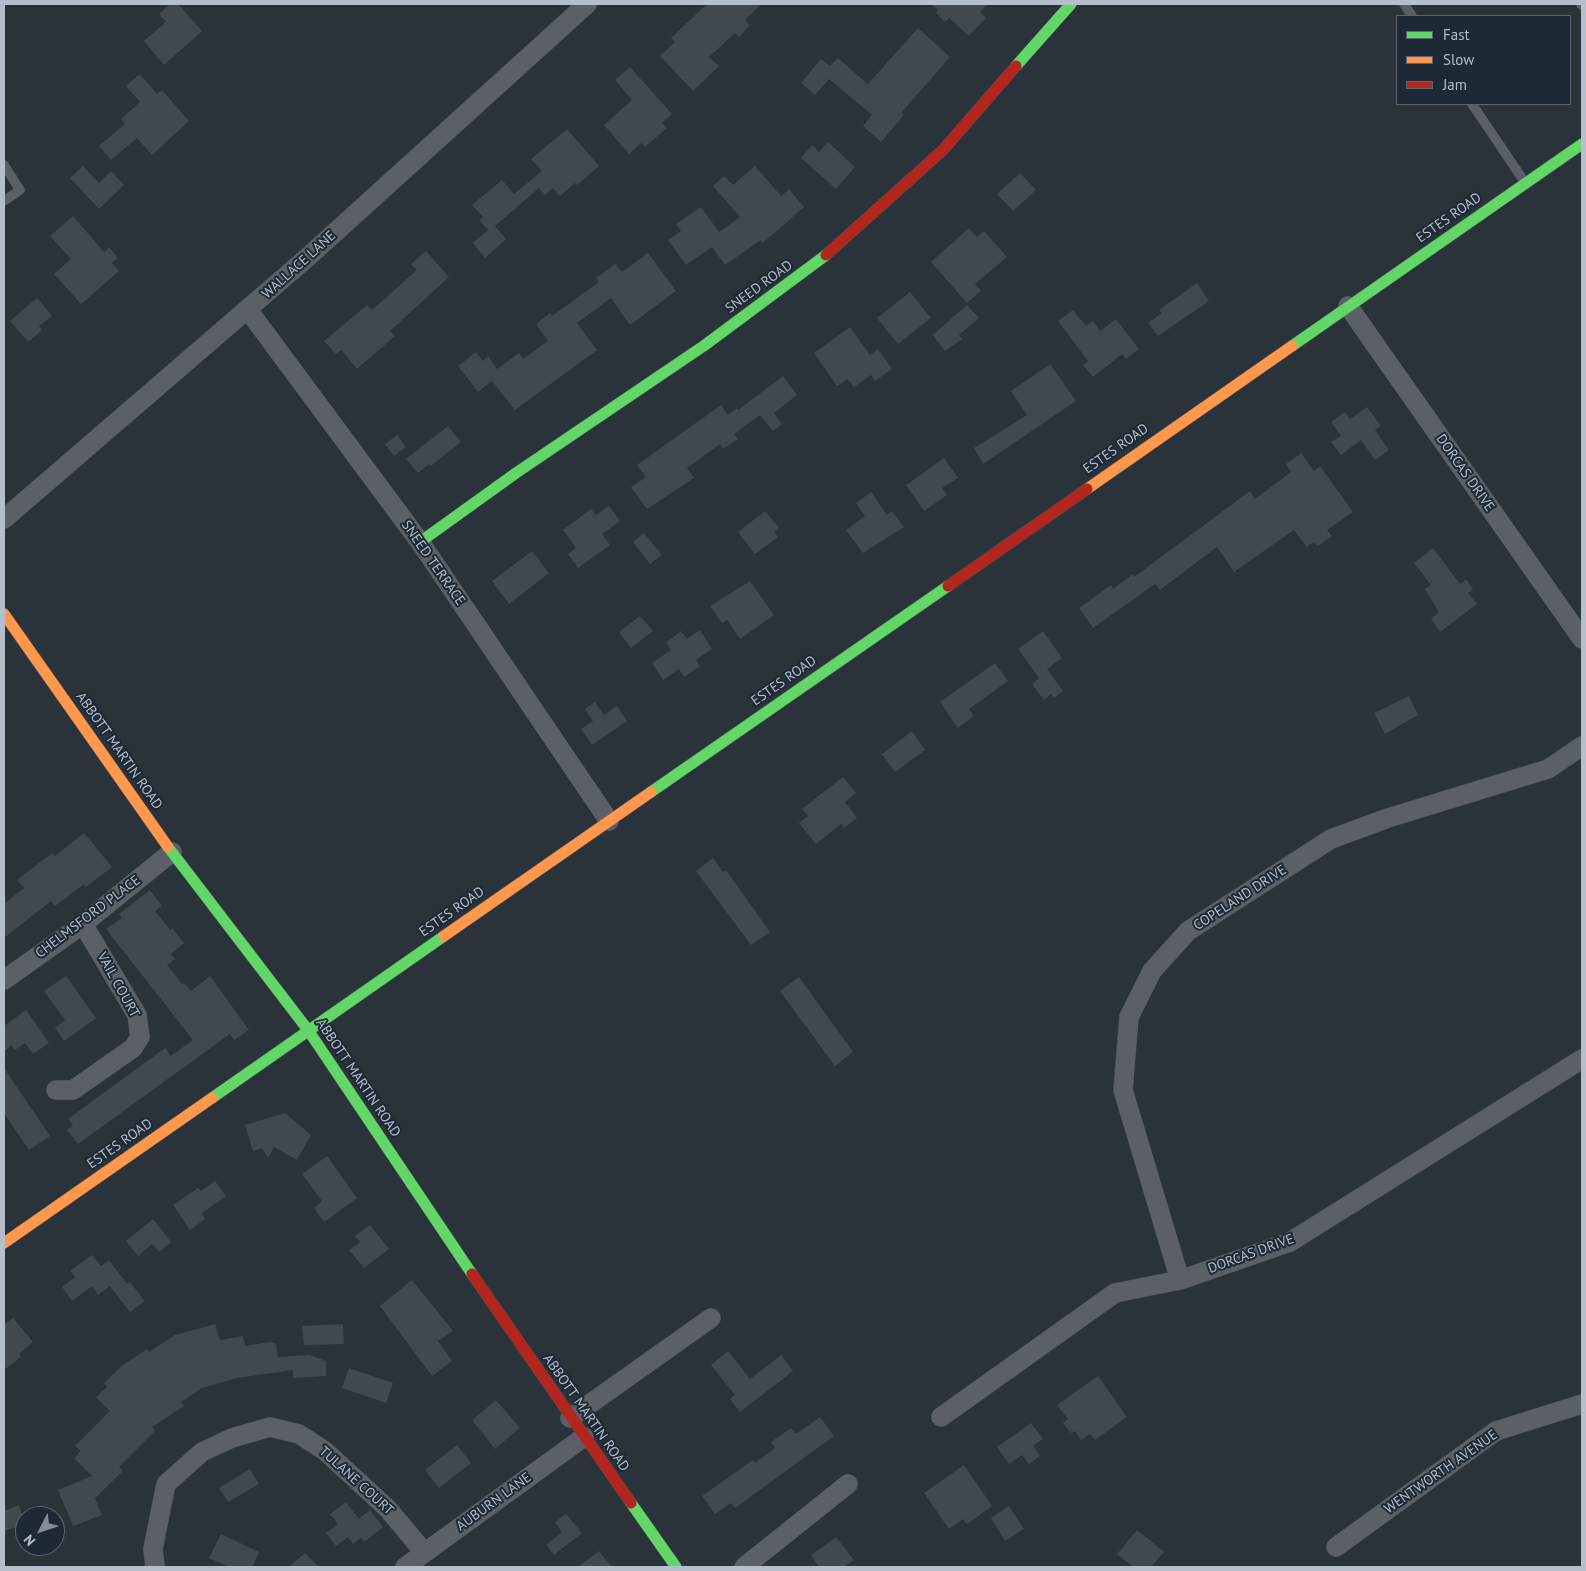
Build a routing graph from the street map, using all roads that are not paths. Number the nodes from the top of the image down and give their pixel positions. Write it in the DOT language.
graph roads {
  1 [pos="587,4"];
  2 [pos="1071,4"];
  3 [pos="1404,4"];
  4 [pos="1411,15"];
  5 [pos="1473,105"];
  6 [pos="1582,144"];
  7 [pos="4,165"];
  8 [pos="1526,183"];
  9 [pos="4,202"];
  10 [pos="1348,306"];
  11 [pos="248,310"];
  12 [pos="4,519"];
  13 [pos="420,542"];
  14 [pos="4,614"];
  15 [pos="1582,640"];
  16 [pos="1582,746"];
  17 [pos="609,821"];
  18 [pos="172,852"];
  19 [pos="83,924"];
  20 [pos="4,980"];
  21 [pos="308,1030"];
  22 [pos="1582,1059"];
  23 [pos="56,1090"];
  24 [pos="4,1243"];
  25 [pos="1180,1280"];
  26 [pos="711,1318"];
  27 [pos="1582,1404"];
  28 [pos="941,1417"];
  29 [pos="570,1418"];
  30 [pos="584,1437"];
  31 [pos="848,1484"];
  32 [pos="1336,1547"];
  33 [pos="424,1552"];
  34 [pos="155,1567"];
  35 [pos="405,1567"];
  36 [pos="676,1567"];
  37 [pos="744,1567"];
  1 -- 11 [label="street, WALLACE LANE"];
  2 -- 13 [label="main road, SNEED ROAD"];
  3 -- 4 [label="lane"];
  5 -- 8 [label="lane"];
  6 -- 8 [label="main road, ESTES ROAD"];
  7 -- 9 [label="lane"];
  8 -- 10 [label="main road, ESTES ROAD"];
  10 -- 15 [label="street, DORCAS DRIVE"];
  10 -- 17 [label="main road, ESTES ROAD"];
  11 -- 12 [label="street, WALLACE LANE"];
  11 -- 13 [label="street, SNEED TERRACE"];
  13 -- 17 [label="street, SNEED TERRACE"];
  14 -- 18 [label="main road, ABBOTT MARTIN ROAD"];
  16 -- 25 [label="street, COPELAND DRIVE"];
  17 -- 21 [label="main road, ESTES ROAD"];
  18 -- 19 [label="street, CHELMSFORD PLACE"];
  18 -- 21 [label="main road, ABBOTT MARTIN ROAD"];
  19 -- 20 [label="street, CHELMSFORD PLACE"];
  19 -- 23 [label="street, VAIL COURT"];
  21 -- 24 [label="main road, ESTES ROAD"];
  21 -- 29 [label="main road, ABBOTT MARTIN ROAD"];
  22 -- 25 [label="street, DORCAS DRIVE"];
  25 -- 28 [label="street, DORCAS DRIVE"];
  26 -- 29 [label="street"];
  27 -- 32 [label="street, WENTWORTH AVENUE"];
  29 -- 30 [label="main road, ABBOTT MARTIN ROAD"];
  30 -- 33 [label="street, AUBURN LANE"];
  30 -- 36 [label="main road, ABBOTT MARTIN ROAD"];
  31 -- 37 [label="street"];
  33 -- 34 [label="street, TULANE COURT"];
  33 -- 35 [label="street, AUBURN LANE"];
}
